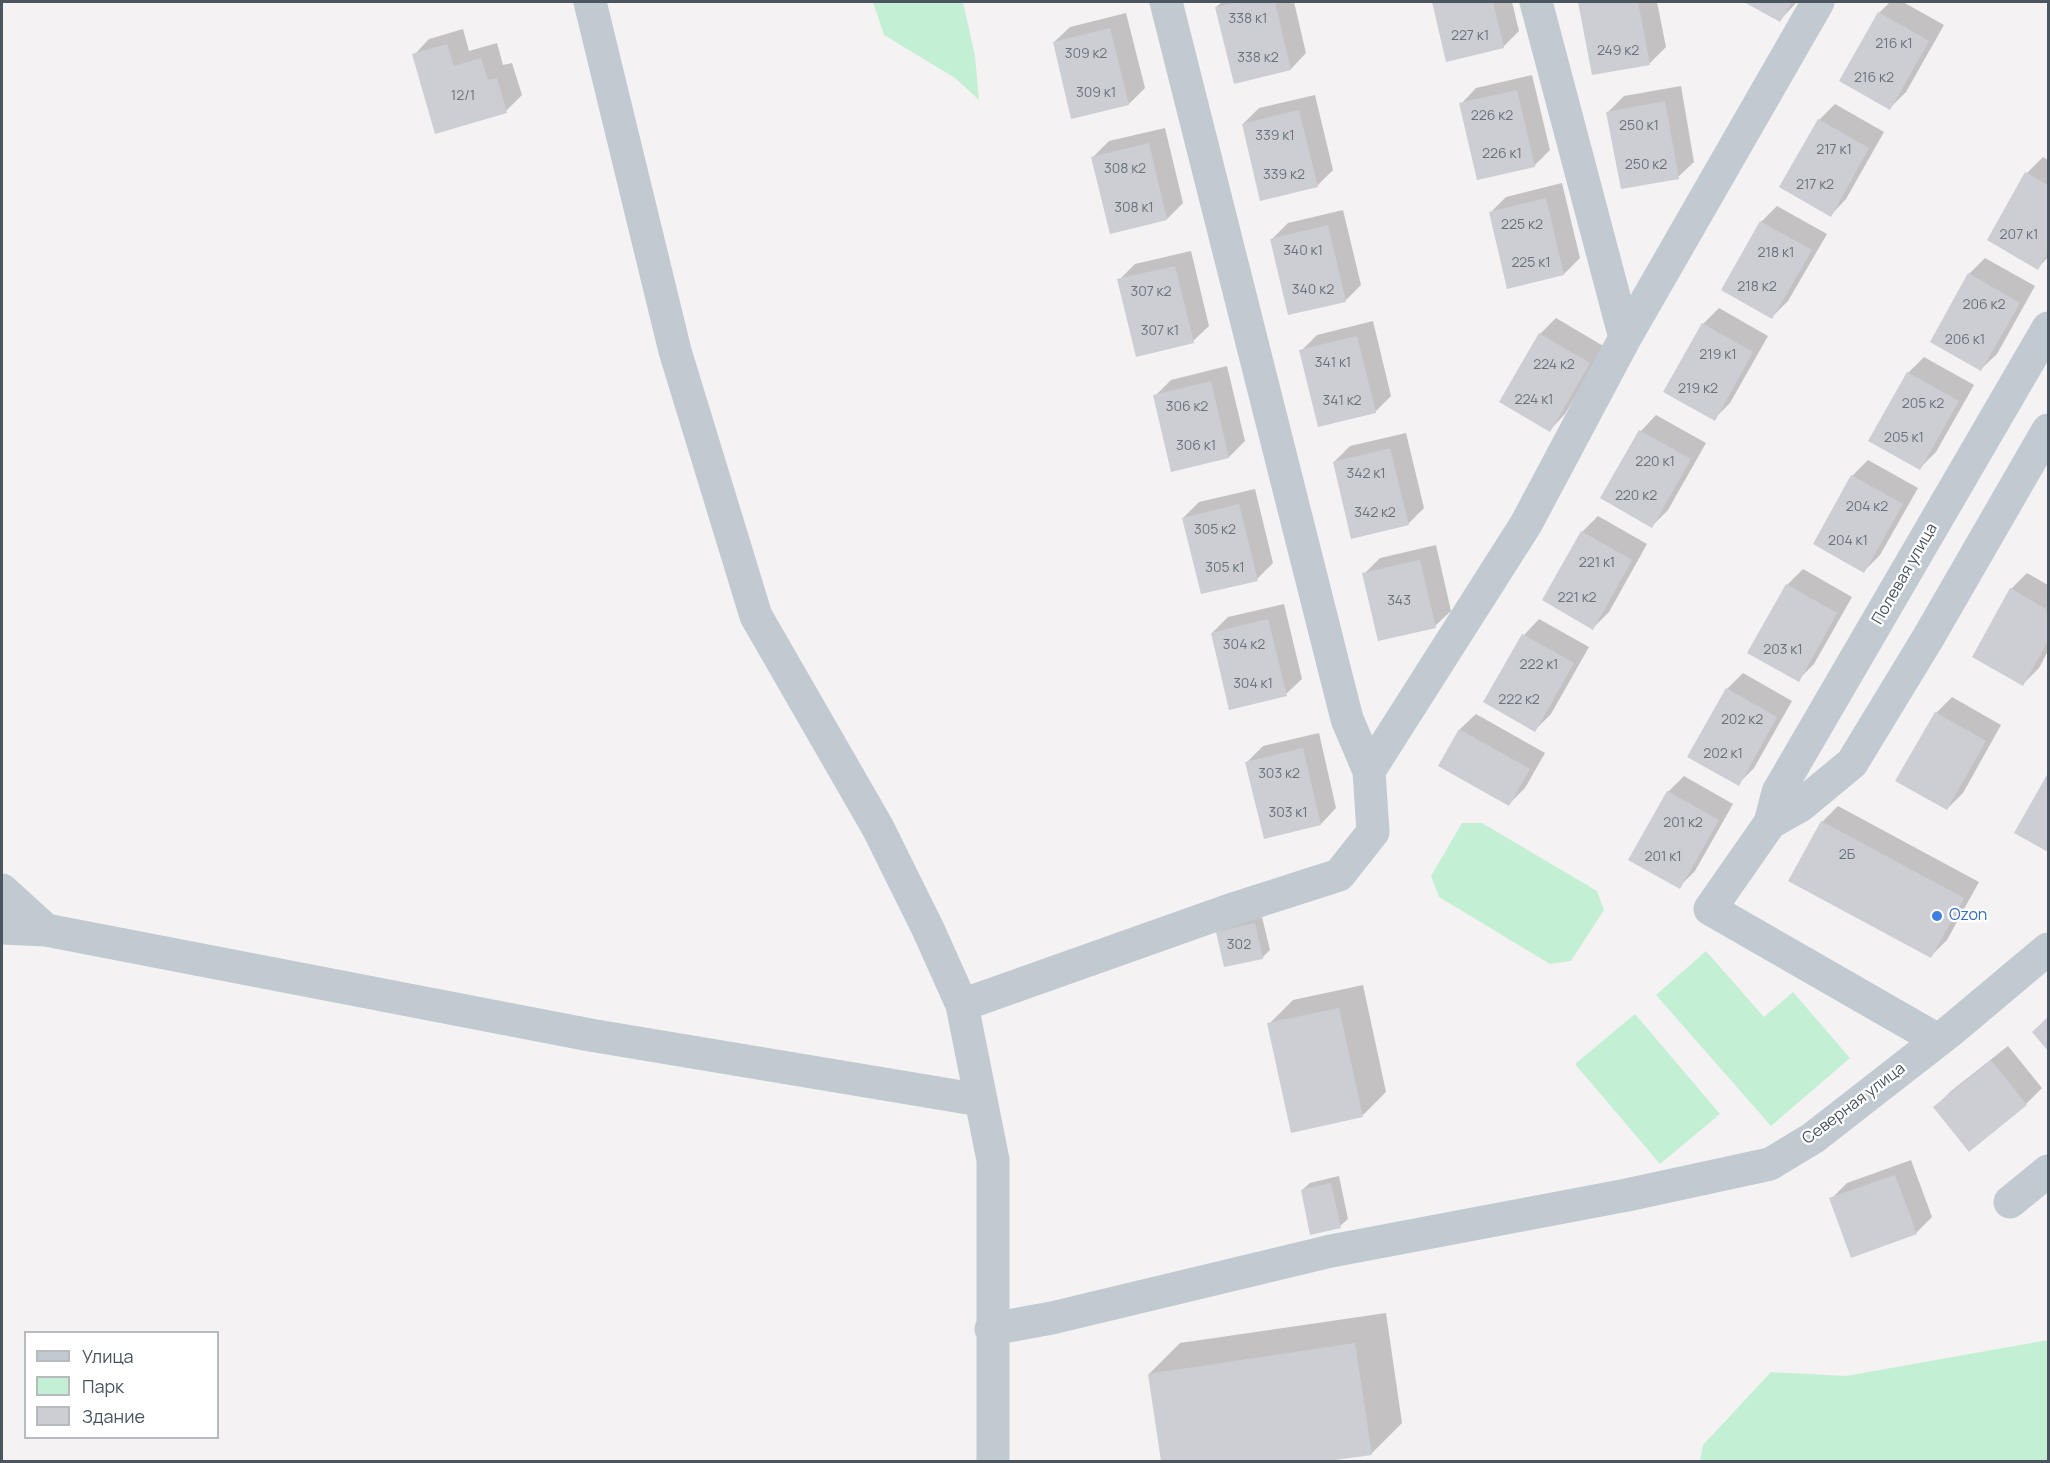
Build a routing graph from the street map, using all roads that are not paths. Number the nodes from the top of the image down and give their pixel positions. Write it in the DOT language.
graph roads {
  1 [pos="590,2"];
  2 [pos="1166,2"];
  3 [pos="1536,2"];
  4 [pos="1818,2"];
  5 [pos="2049,328"];
  6 [pos="1625,338"];
  7 [pos="2049,430"];
  8 [pos="1369,771"];
  9 [pos="1770,823"];
  10 [pos="2,890"];
  11 [pos="2,928"];
  12 [pos="46,930"];
  13 [pos="2049,949"];
  14 [pos="962,1005"];
  15 [pos="1938,1040"];
  16 [pos="980,1100"];
  17 [pos="2049,1171"];
  18 [pos="2010,1202"];
  19 [pos="991,1329"];
  20 [pos="993,1461"];
  1 -- 14 [label="street"];
  2 -- 8 [label="street"];
  3 -- 6 [label="street"];
  4 -- 6 [label="street"];
  5 -- 9 [label="street, Полевая улица"];
  6 -- 8 [label="street"];
  7 -- 9 [label="street, Полевая улица"];
  8 -- 14 [label="street"];
  9 -- 15 [label="street, Полевая улица"];
  10 -- 12 [label="street"];
  11 -- 12 [label="street"];
  12 -- 16 [label="street"];
  13 -- 15 [label="street, Северная улица"];
  14 -- 16 [label="street"];
  15 -- 19 [label="street, Северная улица"];
  16 -- 19 [label="street"];
  17 -- 18 [label="street"];
  19 -- 20 [label="street"];
}
